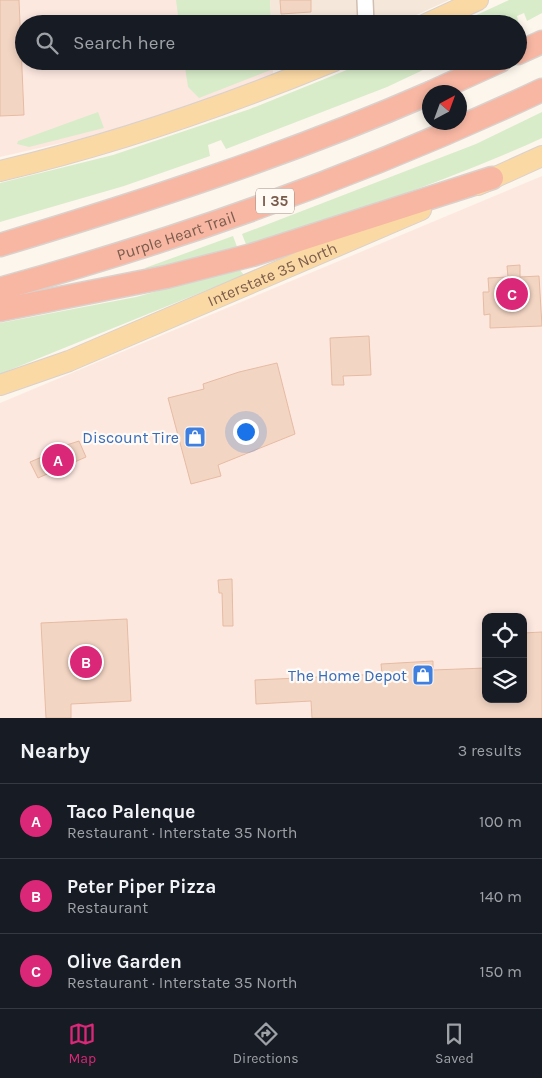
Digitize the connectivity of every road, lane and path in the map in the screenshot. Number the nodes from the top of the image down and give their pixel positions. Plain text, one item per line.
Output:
1 (365, 0) edge
2 (478, 0) edge
3 (366, 15) edge
4 (446, 15) edge
5 (542, 42) edge
6 (527, 49) edge
7 (311, 70) edge
8 (481, 70) edge
9 (448, 85) edge
10 (542, 90) edge
11 (422, 97) edge
12 (542, 156) edge
13 (0, 171) edge
14 (492, 178) junction
15 (0, 245) edge
16 (0, 289) edge
17 (0, 310) edge
18 (0, 385) edge

1 - 3 street
2 - 4 main road
5 - 6 highway
7 - 13 main road
8 - 9 highway
10 - 16 highway, Purple Heart Trail / I 35
11 - 15 highway
12 - 14 main road, Interstate 35 North
14 - 17 highway
14 - 18 main road, Interstate 35 North

